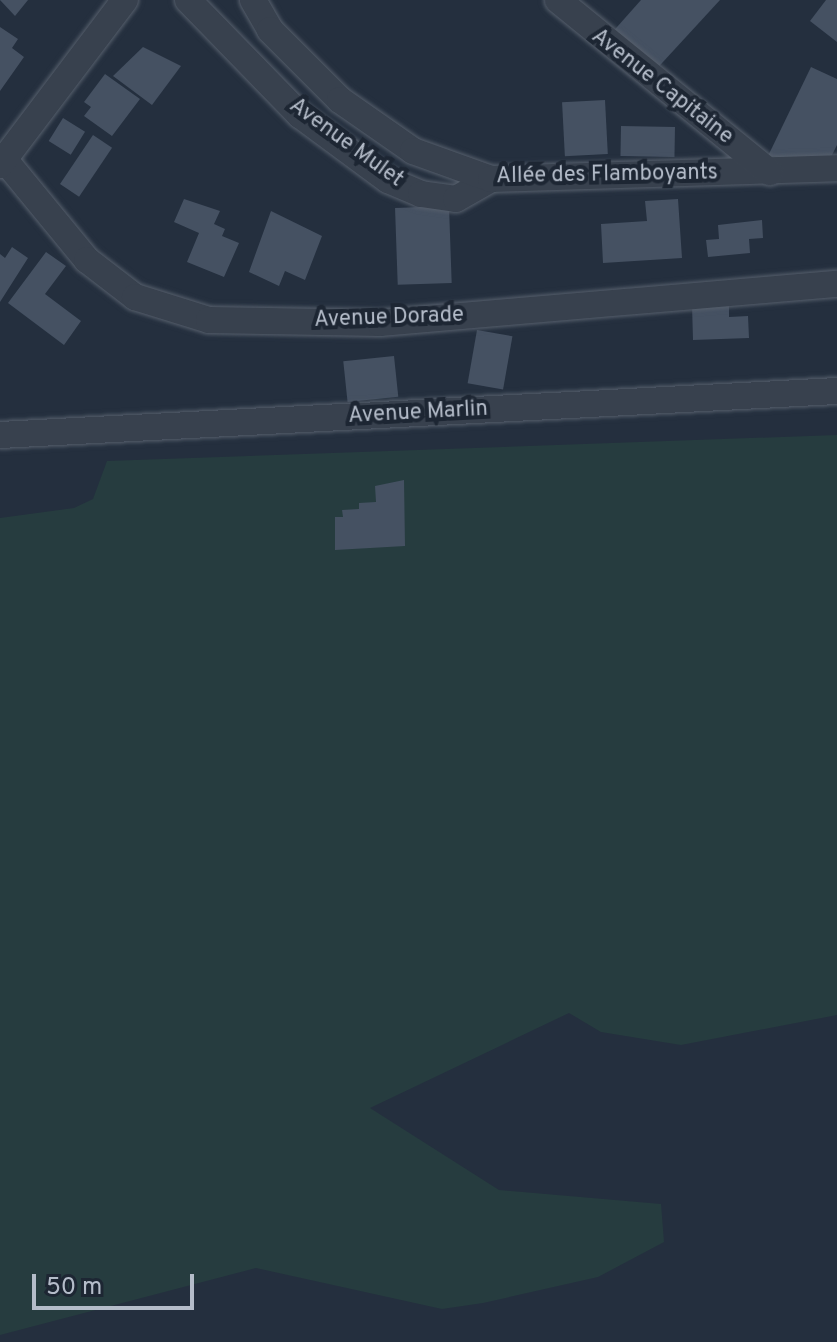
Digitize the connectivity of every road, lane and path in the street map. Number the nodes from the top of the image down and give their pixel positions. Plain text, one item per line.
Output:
1 (125, 0) edge
2 (188, 0) edge
3 (253, 0) edge
4 (558, 0) edge
5 (2, 162) edge
6 (837, 168) edge
7 (770, 172) junction
8 (491, 179) junction
9 (837, 284) edge
10 (837, 391) edge
11 (0, 435) edge

1 - 5 street
2 - 8 street, Avenue Mulet
3 - 8 street, Allée des Flamboyants
4 - 7 street, Avenue Capitaine
5 - 9 street, Avenue Dorade
6 - 7 street, Allée des Flamboyants
7 - 8 street, Allée des Flamboyants
10 - 11 street, Avenue Marlin

